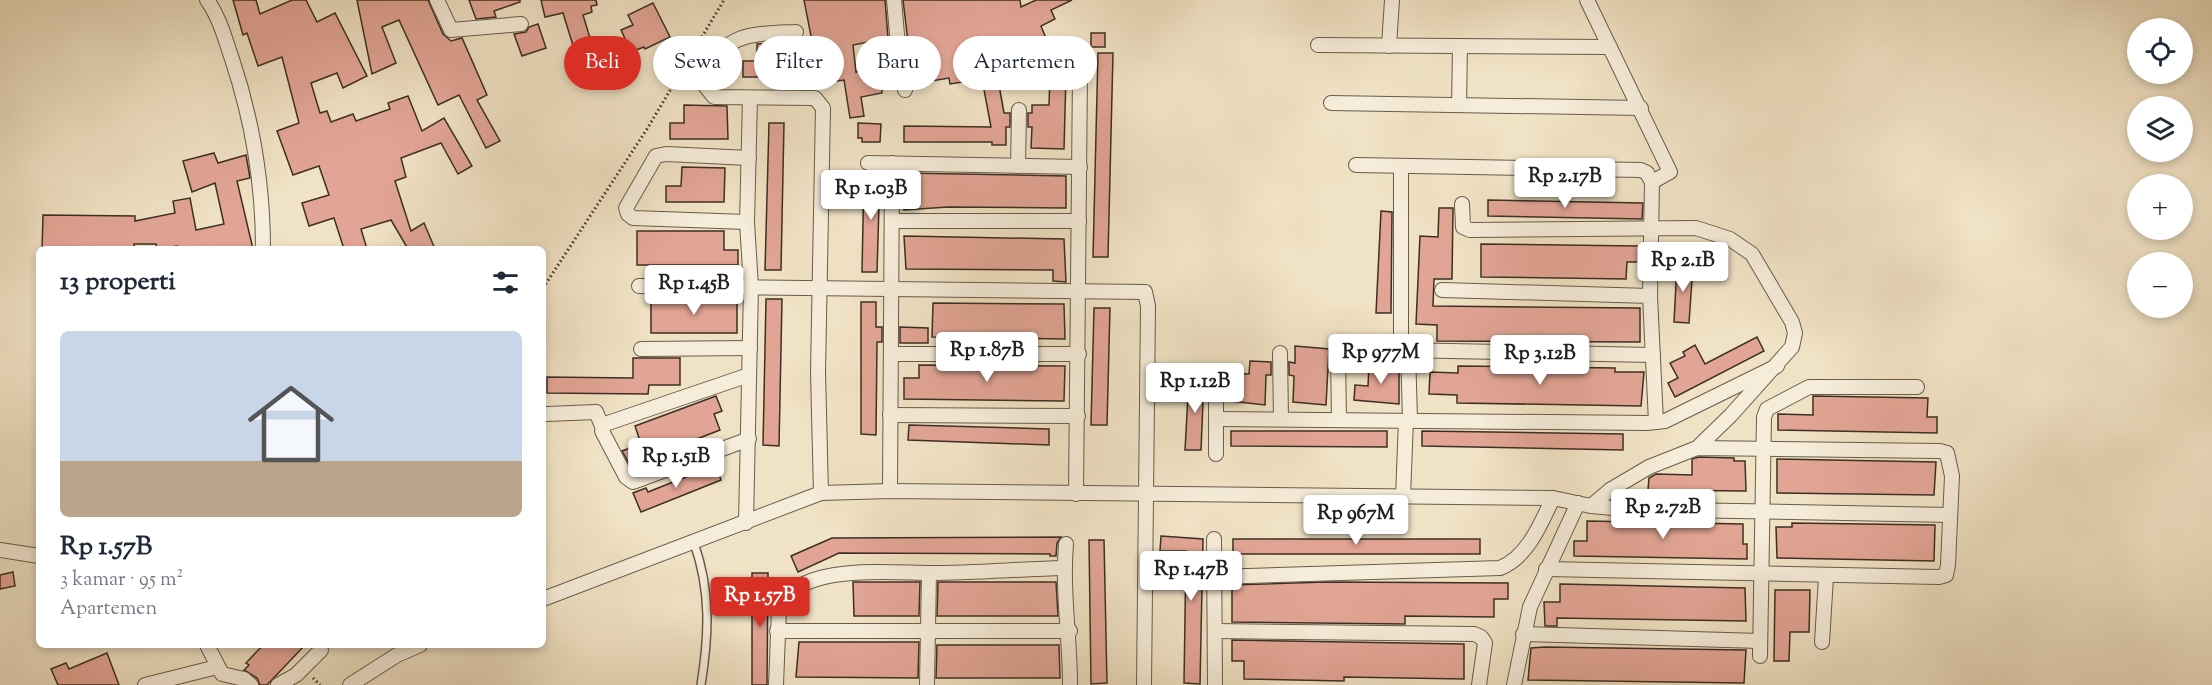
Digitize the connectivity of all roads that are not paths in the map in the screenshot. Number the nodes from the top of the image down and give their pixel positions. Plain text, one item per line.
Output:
1 (207, 0) edge
2 (437, 0) edge
3 (894, 0) edge
4 (1392, 0) edge
5 (1587, 0) edge
6 (521, 24) dead end
7 (796, 32) dead end
8 (897, 36) edge
9 (1318, 45) dead end
10 (1389, 45) junction
11 (1460, 46) junction
12 (1610, 47) junction
13 (1080, 90) edge
14 (750, 98) junction
15 (1331, 103) dead end
16 (1459, 105) junction
17 (1641, 108) junction
18 (1019, 110) dead end
19 (749, 158) junction
20 (868, 163) dead end
21 (892, 163) junction
22 (1356, 165) dead end
23 (1018, 166) junction
24 (1080, 167) junction
25 (1401, 167) junction
26 (1652, 182) junction
27 (1462, 204) dead end
28 (891, 221) junction
29 (1079, 221) junction
30 (747, 222) junction
31 (1650, 228) junction
32 (263, 246) edge
33 (639, 286) dead end
34 (891, 287) junction
35 (751, 288) junction
36 (819, 288) junction
37 (1442, 290) dead end
38 (1080, 291) junction
39 (1650, 296) junction
40 (750, 348) junction
41 (640, 349) dead end
42 (1404, 350) junction
43 (1280, 353) dead end
44 (891, 354) junction
45 (1078, 354) junction
46 (1653, 355) junction
47 (1777, 366) junction
48 (749, 375) junction
49 (1216, 380) dead end
50 (1917, 387) dead end
51 (547, 414) dead end
52 (890, 415) junction
53 (1078, 416) junction
54 (1216, 419) junction
55 (1281, 419) junction
56 (1339, 420) junction
57 (1408, 420) junction
58 (1656, 422) junction
59 (602, 426) junction
60 (749, 439) junction
61 (1764, 447) junction
62 (1697, 448) junction
63 (1216, 454) dead end
64 (890, 491) junction
65 (821, 493) junction
66 (1076, 494) junction
67 (1146, 495) junction
68 (1403, 497) junction
69 (1553, 498) junction
70 (1584, 504) junction
71 (1763, 512) junction
72 (1950, 515) junction
73 (746, 523) junction
74 (1214, 539) dead end
75 (694, 543) junction
76 (1066, 544) dead end
77 (0, 550) edge
78 (36, 556) edge
79 (1064, 568) junction
80 (1546, 568) junction
81 (929, 573) junction
82 (1762, 575) junction
83 (1214, 577) junction
84 (1826, 577) junction
85 (546, 598) edge
86 (1070, 630) junction
87 (777, 631) junction
88 (1215, 631) junction
89 (928, 632) junction
90 (1523, 634) junction
91 (1760, 640) junction
92 (1822, 642) dead end
93 (208, 648) edge
94 (413, 648) edge
95 (321, 651) dead end
96 (1760, 656) dead end
97 (217, 667) junction
98 (145, 685) edge
99 (251, 685) edge
100 (278, 685) edge
101 (350, 685) edge
102 (701, 685) edge
103 (776, 685) edge
104 (927, 685) edge
105 (1070, 685) edge
106 (1144, 685) edge
107 (1215, 685) edge
108 (1479, 685) edge
109 (1514, 685) edge

1 - 32 street
2 - 6 street
3 - 8 street
4 - 10 street
5 - 12 street
7 - 14 street
9 - 10 street
10 - 11 street
11 - 12 street
11 - 16 street
12 - 17 street
13 - 24 street
14 - 19 street
14 - 36 street
15 - 16 street
16 - 17 street
17 - 26 street
18 - 23 street
19 - 30 street
19 - 30 street
20 - 21 street
21 - 23 street
21 - 28 street
22 - 25 street
23 - 24 street
24 - 29 street
25 - 26 street
25 - 42 street
26 - 31 street
27 - 31 street
28 - 29 street
28 - 34 street
29 - 38 street
30 - 35 street
31 - 39 street
31 - 47 street
33 - 35 street
34 - 36 street
34 - 38 street
34 - 44 street
35 - 36 street
35 - 40 street
36 - 65 street
37 - 39 street
38 - 45 street
38 - 67 street
39 - 46 street
40 - 41 street
40 - 48 street
42 - 46 street
42 - 56 street
42 - 57 street
43 - 55 street
44 - 45 street
44 - 52 street
45 - 53 street
46 - 58 street
47 - 58 street
47 - 62 street
48 - 59 street
48 - 60 street
49 - 54 street
50 - 61 street
51 - 59 street
52 - 53 street
52 - 64 street
53 - 66 street
54 - 55 street
54 - 63 street
55 - 56 street
56 - 57 street
57 - 58 street
57 - 68 street
59 - 60 street
60 - 73 street
61 - 62 street
61 - 71 street
61 - 72 street
62 - 70 street
64 - 65 street
64 - 66 street
65 - 73 street
66 - 67 street
67 - 68 street
67 - 106 street
68 - 69 street
69 - 70 street
69 - 83 street
70 - 71 street
70 - 80 street
71 - 72 street
71 - 82 street
72 - 84 street
73 - 75 street
74 - 83 street
75 - 85 street
75 - 102 lane
76 - 79 street
77 - 78 street
79 - 81 street
79 - 86 street
80 - 82 street
80 - 90 street
81 - 87 street
81 - 89 street
82 - 84 street
82 - 91 street
83 - 88 street
84 - 92 street
86 - 89 street
86 - 105 street
87 - 89 street
87 - 103 street
88 - 107 street
88 - 108 street
89 - 104 street
90 - 91 street
90 - 109 street
91 - 96 street
93 - 97 street
94 - 101 street
95 - 100 street
97 - 98 street
97 - 99 street

